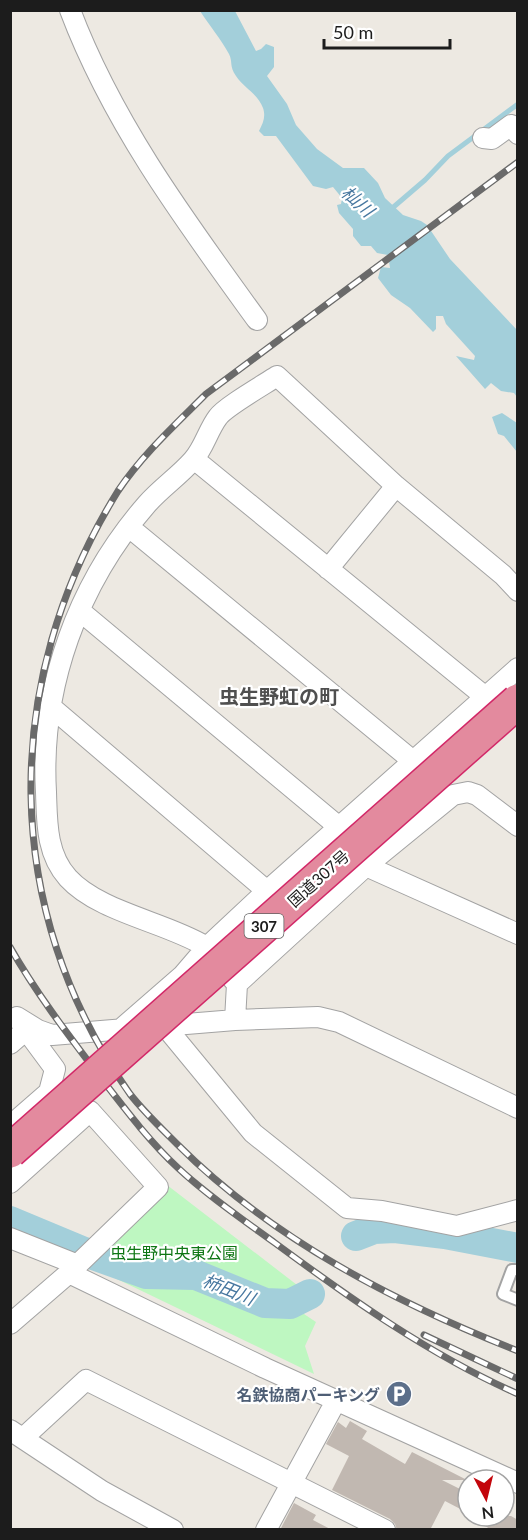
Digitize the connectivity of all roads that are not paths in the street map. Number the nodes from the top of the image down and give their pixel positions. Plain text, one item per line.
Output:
1 (70, 10) edge
2 (518, 134) edge
3 (483, 138) dead end
4 (257, 320) dead end
5 (194, 459) junction
6 (396, 486) junction
7 (129, 527) junction
8 (328, 569) junction
9 (518, 591) edge
10 (80, 610) junction
11 (518, 668) edge
12 (486, 697) junction
13 (518, 700) edge
14 (50, 706) junction
15 (518, 722) edge
16 (413, 761) junction
17 (518, 826) edge
18 (339, 827) junction
19 (366, 866) junction
20 (267, 891) junction
21 (518, 934) edge
22 (207, 947) junction
23 (237, 984) junction
24 (235, 1020) junction
25 (164, 1025) junction
26 (16, 1026) edge
27 (121, 1029) junction
28 (518, 1108) edge
29 (10, 1126) edge
30 (10, 1151) edge
31 (10, 1183) edge
32 (518, 1210) edge
33 (10, 1238) edge
34 (76, 1267) junction
35 (518, 1270) edge
36 (518, 1299) edge
37 (10, 1324) edge
38 (336, 1401) junction
39 (17, 1434) edge
40 (291, 1483) junction
41 (518, 1483) edge
42 (173, 1530) edge
43 (266, 1530) edge
44 (385, 1530) edge

1 - 4 street
2 - 3 street
5 - 6 street
5 - 7 street
5 - 8 street
6 - 8 street
6 - 9 street
7 - 10 street
7 - 16 street
8 - 12 street
10 - 14 street
10 - 18 street
11 - 12 street
12 - 15 street
12 - 16 street
13 - 30 highway, 国道307号 / 307, bridge
14 - 20 street
14 - 22 street
16 - 18 street
17 - 19 street
18 - 20 street
19 - 21 street
19 - 23 street
20 - 22 street
22 - 23 street
22 - 27 street
23 - 24 street
24 - 25 street
24 - 28 street
25 - 27 street
25 - 32 street
26 - 27 street
26 - 29 street
31 - 34 street
33 - 34 street
34 - 37 street
34 - 38 street
35 - 36 lane
38 - 40 street
38 - 41 street
39 - 40 street
39 - 42 street
40 - 43 street
40 - 44 street

